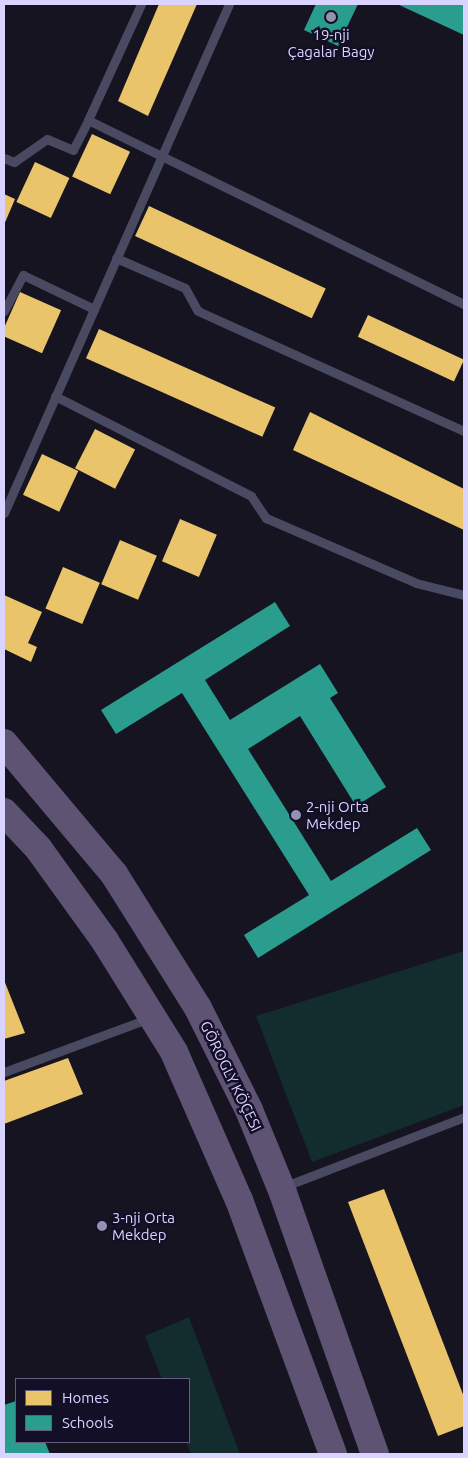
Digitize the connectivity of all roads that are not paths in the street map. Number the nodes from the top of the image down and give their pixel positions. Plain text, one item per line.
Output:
1 (140, 4) edge
2 (229, 4) edge
3 (88, 120) junction
4 (161, 155) junction
5 (4, 158) edge
6 (116, 258) junction
7 (464, 304) edge
8 (94, 309) junction
9 (4, 311) edge
10 (55, 396) junction
11 (464, 431) edge
12 (4, 513) edge
13 (464, 595) edge
14 (4, 743) edge
15 (4, 812) edge
16 (152, 1018) junction
17 (4, 1072) edge
18 (464, 1117) edge
19 (280, 1188) junction
20 (333, 1454) edge
21 (376, 1454) edge

1 - 3 lane
2 - 4 lane
3 - 4 lane
3 - 5 lane
4 - 6 lane
4 - 7 lane
6 - 8 lane
6 - 11 lane
8 - 9 lane
8 - 10 lane
10 - 12 lane
10 - 13 lane
14 - 19 main road, GÖROGLY KÖÇESI
15 - 16 main road
16 - 17 lane
16 - 20 main road
18 - 19 lane
19 - 21 main road, GÖROGLY KÖÇESI

